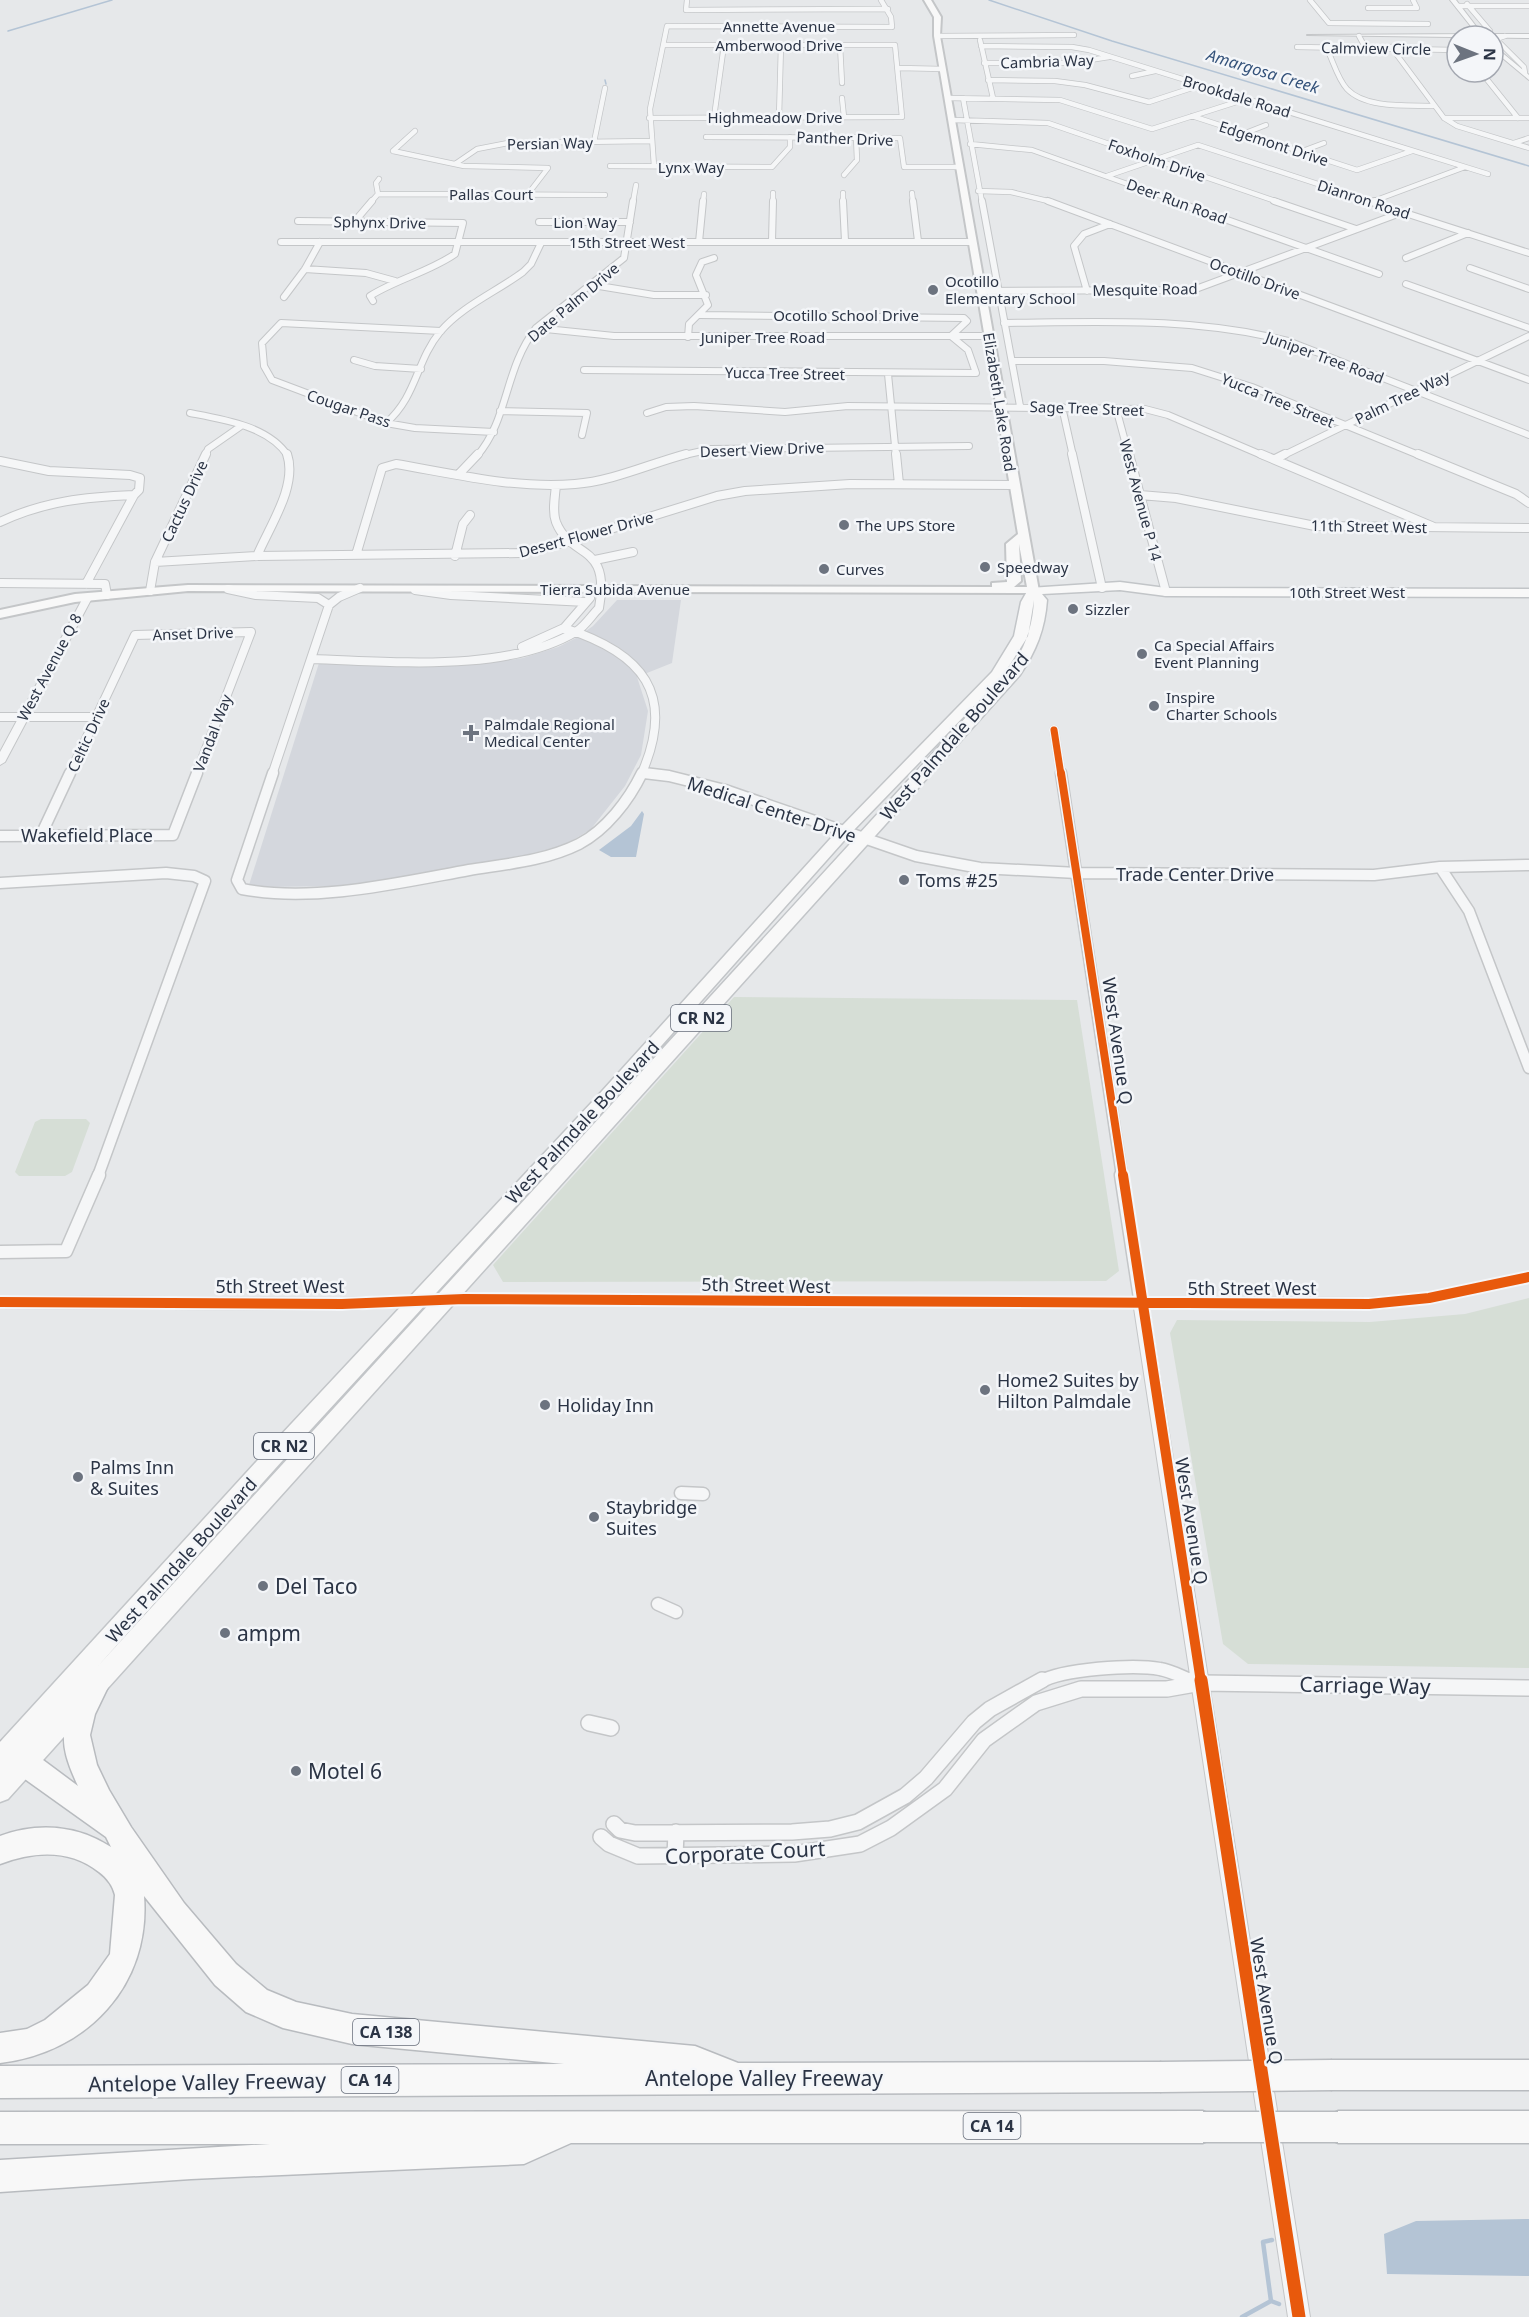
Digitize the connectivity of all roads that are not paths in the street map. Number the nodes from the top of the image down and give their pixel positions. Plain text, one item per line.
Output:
1 (687, 0) edge
2 (881, 0) edge
3 (919, 0) edge
4 (927, 0) edge
5 (1310, 0) edge
6 (1361, 0) edge
7 (1413, 0) edge
8 (1453, 0) edge
9 (1464, 0) edge
10 (1458, 6) junction
11 (1469, 6) junction
12 (1521, 6) junction
13 (1529, 6) edge
14 (1368, 8) junction
15 (888, 9) junction
16 (1529, 15) edge
17 (1380, 24) junction
18 (1428, 24) dead end
19 (1472, 24) edge
20 (1484, 24) edge
21 (1074, 35) dead end
22 (1310, 35) dead end
23 (937, 36) junction
24 (979, 36) junction
25 (1359, 36) junction
26 (1445, 36) edge
27 (1505, 36) edge
28 (1529, 36) edge
29 (664, 45) junction
30 (724, 45) junction
31 (781, 45) junction
32 (840, 45) junction
33 (981, 46) junction
34 (1297, 47) dead end
35 (1326, 47) junction
36 (1365, 47) junction
37 (1391, 47) junction
38 (1505, 48) edge
39 (1445, 49) edge
40 (1110, 57) junction
41 (1505, 57) edge
42 (984, 63) junction
43 (899, 68) junction
44 (943, 69) junction
45 (1155, 71) junction
46 (1132, 76) dead end
47 (1527, 76) edge
48 (988, 80) junction
49 (842, 83) dead end
50 (1491, 84) edge
51 (1201, 85) junction
52 (605, 88) dead end
53 (842, 98) dead end
54 (948, 98) junction
55 (963, 98) junction
56 (993, 98) junction
57 (1246, 99) junction
58 (1433, 106) junction
59 (1192, 116) junction
60 (714, 117) junction
61 (779, 117) junction
62 (844, 117) junction
63 (1518, 117) junction
64 (649, 118) junction
65 (1444, 118) junction
66 (1529, 118) edge
67 (952, 120) junction
68 (966, 120) junction
69 (1266, 125) dead end
70 (415, 130) dead end
71 (1243, 134) junction
72 (706, 137) dead end
73 (790, 137) junction
74 (856, 137) junction
75 (1529, 138) edge
76 (651, 141) junction
77 (594, 142) junction
78 (1324, 143) dead end
79 (1514, 143) junction
80 (970, 144) junction
81 (1529, 148) edge
82 (1412, 150) junction
83 (1300, 152) junction
84 (1155, 159) junction
85 (455, 164) junction
86 (610, 166) dead end
87 (654, 166) junction
88 (960, 167) junction
89 (1465, 167) junction
90 (1488, 174) dead end
91 (844, 175) dead end
92 (1107, 176) junction
93 (379, 179) dead end
94 (636, 185) dead end
95 (978, 191) junction
96 (773, 193) dead end
97 (843, 193) dead end
98 (912, 193) dead end
99 (378, 194) junction
100 (528, 194) junction
101 (704, 194) dead end
102 (604, 195) dead end
103 (1371, 202) junction
104 (1403, 212) junction
105 (298, 220) dead end
106 (355, 221) junction
107 (539, 222) dead end
108 (630, 222) junction
109 (1110, 224) junction
110 (1356, 229) junction
111 (1468, 233) junction
112 (772, 241) junction
113 (844, 241) junction
114 (918, 241) junction
115 (281, 242) dead end
116 (320, 242) junction
117 (460, 242) junction
118 (626, 242) junction
119 (699, 242) junction
120 (973, 242) junction
121 (541, 243) junction
122 (1307, 248) junction
123 (1529, 253) edge
124 (714, 258) dead end
125 (1406, 258) dead end
126 (1470, 268) dead end
127 (306, 269) junction
128 (1244, 273) junction
129 (1379, 274) dead end
130 (395, 282) junction
131 (1406, 284) dead end
132 (593, 285) junction
133 (1529, 289) edge
134 (981, 291) junction
135 (999, 291) junction
136 (1087, 291) junction
137 (706, 295) junction
138 (284, 297) dead end
139 (373, 301) dead end
140 (700, 315) junction
141 (1004, 323) junction
142 (536, 328) junction
143 (1529, 328) edge
144 (441, 331) junction
145 (951, 336) junction
146 (990, 336) junction
147 (1529, 336) edge
148 (688, 337) junction
149 (354, 360) dead end
150 (1476, 360) junction
151 (1013, 361) junction
152 (420, 369) junction
153 (584, 370) dead end
154 (888, 374) junction
155 (1529, 380) edge
156 (1415, 390) junction
157 (892, 406) junction
158 (1000, 406) junction
159 (1020, 406) junction
160 (1062, 407) junction
161 (1116, 408) junction
162 (500, 411) junction
163 (190, 413) dead end
164 (647, 413) dead end
165 (386, 423) junction
166 (241, 426) junction
167 (1343, 426) junction
168 (494, 432) junction
169 (582, 435) dead end
170 (1529, 435) edge
171 (896, 446) junction
172 (969, 446) dead end
173 (1275, 459) junction
174 (0, 461) edge
175 (459, 474) junction
176 (899, 484) junction
177 (556, 485) junction
178 (1013, 485) junction
179 (134, 495) junction
180 (1140, 495) junction
181 (1529, 503) edge
182 (470, 515) dead end
183 (0, 522) edge
184 (1434, 527) junction
185 (1529, 528) edge
186 (1022, 536) junction
187 (572, 541) junction
188 (633, 552) dead end
189 (356, 555) junction
190 (455, 555) junction
191 (257, 556) junction
192 (595, 560) junction
193 (155, 562) junction
194 (0, 583) edge
195 (343, 588) junction
196 (360, 588) junction
197 (405, 588) junction
198 (1102, 588) junction
199 (228, 589) junction
200 (598, 589) junction
201 (196, 590) junction
202 (150, 591) junction
203 (945, 591) junction
204 (1033, 591) junction
205 (1166, 592) junction
206 (1529, 593) edge
207 (85, 595) junction
208 (327, 602) junction
209 (586, 602) junction
210 (0, 614) edge
211 (564, 628) junction
212 (576, 631) junction
213 (251, 632) joint
214 (135, 635) joint
215 (506, 655) junction
216 (311, 659) junction
217 (1000, 670) junction
218 (1015, 672) junction
219 (0, 717) edge
220 (97, 717) junction
221 (23, 718) junction
222 (1054, 730) dead end
223 (0, 762) edge
224 (643, 773) junction
225 (845, 831) junction
226 (41, 835) junction
227 (173, 835) joint
228 (0, 836) edge
229 (865, 839) junction
230 (1529, 865) edge
231 (1440, 867) junction
232 (1077, 873) junction
233 (0, 883) edge
234 (1529, 1068) edge
235 (607, 1108) junction
236 (0, 1252) edge
237 (1529, 1277) edge
238 (444, 1299) junction
239 (0, 1302) edge
240 (417, 1302) junction
241 (1141, 1305) junction
242 (285, 1444) junction
243 (681, 1493) dead end
244 (703, 1494) dead end
245 (216, 1522) junction
246 (240, 1527) junction
247 (179, 1594) junction
248 (658, 1604) dead end
249 (676, 1612) dead end
250 (119, 1644) junction
251 (1076, 1672) junction
252 (1201, 1683) junction
253 (95, 1687) junction
254 (1529, 1688) edge
255 (1081, 1689) junction
256 (589, 1723) dead end
257 (611, 1728) dead end
258 (948, 1755) junction
259 (6, 1761) edge
260 (962, 1767) junction
261 (0, 1791) edge
262 (614, 1824) dead end
263 (850, 1824) junction
264 (114, 1828) junction
265 (676, 1832) junction
266 (601, 1837) dead end
267 (860, 1844) junction
268 (0, 1850) edge
269 (675, 1856) junction
270 (0, 2048) edge
271 (1529, 2075) edge
272 (741, 2077) junction
273 (0, 2082) edge
274 (1529, 2127) edge
275 (0, 2128) edge
276 (568, 2128) junction
277 (0, 2176) edge
278 (1299, 2317) edge

1 - 15 street
2 - 15 street
3 - 23 main road, Elizabeth Lake Road / CR N2
4 - 23 main road, Elizabeth Lake Road / CR N2
5 - 17 street
6 - 14 street
7 - 14 street
8 - 10 street
9 - 11 street
10 - 11 street
10 - 19 street
11 - 12 street
11 - 20 street
12 - 13 street
12 - 16 street
14 - 17 street
15 - 29 street, Annette Avenue
17 - 18 street
21 - 24 street
22 - 25 street
23 - 24 street
23 - 44 main road, Elizabeth Lake Road / CR N2
24 - 33 street
25 - 26 street
25 - 36 street
27 - 28 street
29 - 30 street, Amberwood Drive
29 - 64 street
30 - 31 street, Amberwood Drive
30 - 60 street
31 - 32 street, Amberwood Drive
31 - 61 street
32 - 43 street, Amberwood Drive
32 - 49 street
33 - 40 street, Brookdale Road
33 - 42 street
34 - 35 street, Calmview Circle
35 - 36 street, Calmview Circle
35 - 58 street
36 - 37 street, Calmview Circle
37 - 39 street, Calmview Circle
37 - 58 street
38 - 47 street
40 - 42 street, Cambria Way
40 - 45 street, Brookdale Road
41 - 47 street
42 - 48 street
43 - 44 street
43 - 62 street, Highmeadow Drive
44 - 54 main road, Elizabeth Lake Road / CR N2
45 - 46 street
45 - 51 street, Brookdale Road
48 - 51 street
48 - 56 street
50 - 63 street
51 - 57 street, Brookdale Road
52 - 77 street
53 - 62 street
54 - 55 street
54 - 67 main road, Elizabeth Lake Road / CR N2
55 - 56 street
55 - 68 street
56 - 59 street
57 - 59 street
57 - 82 street, Brookdale Road
58 - 65 street
59 - 71 street, Edgemont Drive
60 - 61 street, Highmeadow Drive
60 - 64 street, Highmeadow Drive
61 - 62 street, Highmeadow Drive
63 - 65 street
63 - 66 street
64 - 76 street
65 - 79 street
67 - 68 street, Foxholm Drive
67 - 88 main road, Elizabeth Lake Road / CR N2
68 - 80 street
68 - 84 street, Foxholm Drive
69 - 71 street
70 - 85 street
71 - 83 street, Edgemont Drive
72 - 73 street, Panther Drive
73 - 74 street, Panther Drive
73 - 87 street, Lynx Way
74 - 88 street, Panther Drive
74 - 91 street
75 - 79 street
76 - 77 street, Persian Way
76 - 87 street
77 - 85 street, Persian Way
78 - 83 street
79 - 81 street
80 - 92 street, Deer Run Road
80 - 95 street
82 - 83 street, Edgemont Drive
82 - 89 street, Brookdale Road
84 - 92 street
84 - 103 street, Dianron Road
84 - 110 street, Foxholm Drive
85 - 100 street
86 - 87 street, Lynx Way
88 - 120 main road, Elizabeth Lake Road / CR N2
89 - 90 street, Brookdale Road
89 - 103 street
92 - 122 street, Deer Run Road
93 - 99 street
94 - 108 street, Date Palm Drive
95 - 109 street, Ocotillo Drive
95 - 135 street
96 - 112 street
97 - 113 street
98 - 114 street
99 - 100 street, Pallas Court
99 - 106 street
100 - 102 street, Pallas Court
101 - 119 street
103 - 104 street, Dianron Road
104 - 110 street, Mesquite Road
104 - 111 street, Dianron Road
105 - 106 street, Sphynx Drive
106 - 117 street, Sphynx Drive
107 - 108 street, Lion Way
108 - 118 street, Date Palm Drive
109 - 128 street, Ocotillo Drive
109 - 136 street
110 - 122 street, Mesquite Road
111 - 123 street, Dianron Road
111 - 125 street
112 - 113 street, 15th Street West
112 - 119 street, 15th Street West
113 - 114 street, 15th Street West
114 - 120 street, 15th Street West
115 - 116 street, 15th Street West
116 - 117 street, 15th Street West
116 - 127 street
117 - 121 street, 15th Street West
117 - 130 street
118 - 119 street, 15th Street West
118 - 121 street, 15th Street West
118 - 132 street, Date Palm Drive
120 - 134 main road, Elizabeth Lake Road / CR N2
121 - 144 street
122 - 128 street, Mesquite Road
122 - 129 street, Deer Run Road
124 - 137 street
126 - 133 street
127 - 130 street
127 - 138 street
128 - 136 street, Mesquite Road
128 - 150 street, Ocotillo Drive
130 - 139 street
131 - 143 street
132 - 137 street
132 - 142 street, Date Palm Drive
134 - 135 street, Mesquite Road
134 - 146 main road, Elizabeth Lake Road / CR N2
135 - 136 street, Mesquite Road
135 - 141 street
137 - 140 street
140 - 145 street, Ocotillo School Drive
140 - 148 street
141 - 151 street
141 - 156 street, Juniper Tree Road
142 - 148 street, Juniper Tree Road
142 - 162 street, Date Palm Drive
144 - 152 street
144 - 165 street, Cougar Pass
145 - 146 street, Juniper Tree Road
145 - 148 street, Juniper Tree Road
145 - 154 street, Yucca Tree Street
146 - 158 main road, Elizabeth Lake Road / CR N2
147 - 150 street, Palm Tree Way
149 - 152 street
150 - 155 street, Ocotillo Drive
150 - 156 street, Palm Tree Way
151 - 159 street
151 - 167 street, Yucca Tree Street
152 - 165 street
153 - 154 street, Yucca Tree Street
154 - 157 street
156 - 167 street, Palm Tree Way
156 - 170 street, Juniper Tree Road
157 - 158 street, Sage Tree Street
157 - 164 street, Sage Tree Street
157 - 171 street
158 - 159 street, Sage Tree Street
158 - 178 main road, Elizabeth Lake Road / CR N2
159 - 160 street, Sage Tree Street
160 - 161 street, Sage Tree Street
160 - 198 street
161 - 173 street, Sage Tree Street
161 - 180 street, West Avenue P 14
162 - 168 street, Date Palm Drive
162 - 169 street
163 - 166 street
165 - 168 street, Cougar Pass
166 - 191 street
166 - 193 street, Cactus Drive
167 - 173 street, Palm Tree Way
167 - 181 street, Yucca Tree Street
168 - 175 street, Date Palm Drive
171 - 172 street, Desert View Drive
171 - 176 street
171 - 177 street, Desert View Drive
173 - 184 street, Sage Tree Street
174 - 179 street
175 - 177 street, Desert View Drive
175 - 189 street, Desert View Drive
176 - 178 street, Desert Flower Drive
176 - 187 street, Desert Flower Drive
177 - 187 street
178 - 186 main road, Elizabeth Lake Road / CR N2
179 - 183 street
179 - 207 street
180 - 184 street, 11th Street West
180 - 205 street, West Avenue P 14
182 - 190 street
184 - 185 street, 11th Street West
186 - 203 main road
186 - 204 main road, Elizabeth Lake Road / CR N2
187 - 190 street, Desert Flower Drive
187 - 192 street
188 - 192 street
189 - 190 street, Desert Flower Drive
189 - 191 street, Desert Flower Drive
191 - 193 street, Desert Flower Drive
192 - 200 street
193 - 202 street, Cactus Drive
194 - 207 street
195 - 196 main road, Tierra Subida Avenue
195 - 199 main road, Tierra Subida Avenue
195 - 208 street
196 - 197 main road, Tierra Subida Avenue
196 - 208 street
197 - 200 main road, Tierra Subida Avenue
197 - 209 street
198 - 204 main road, 10th Street West
198 - 205 main road, 10th Street West
199 - 201 main road, Tierra Subida Avenue
199 - 208 street
200 - 203 main road, Tierra Subida Avenue
200 - 209 street
200 - 212 street
201 - 202 main road, Tierra Subida Avenue
201 - 207 main road, Tierra Subida Avenue
202 - 207 main road, Tierra Subida Avenue
203 - 204 main road, Tierra Subida Avenue
204 - 205 main road, 10th Street West
204 - 217 main road, West Palmdale Boulevard / CR N2
204 - 218 main road, West Palmdale Boulevard / CR N2
205 - 206 main road, 10th Street West
207 - 210 main road, Tierra Subida Avenue
207 - 221 street, West Avenue Q 8
208 - 216 street
209 - 211 street
211 - 212 street
211 - 215 street
212 - 215 street
212 - 224 street
213 - 214 street, Anset Drive
213 - 227 street, Vandal Way
214 - 220 street, Celtic Drive
215 - 216 street
216 - 224 street
217 - 218 main road
217 - 225 main road, West Palmdale Boulevard / CR N2
218 - 229 main road, West Palmdale Boulevard / CR N2
219 - 221 street
220 - 221 street
220 - 226 street, Celtic Drive
221 - 223 street, West Avenue Q 8
222 - 232 street, West Avenue Q
224 - 225 street, Medical Center Drive
225 - 229 street, Medical Center Drive
225 - 235 main road, West Palmdale Boulevard / CR N2
226 - 227 street, Wakefield Place
226 - 228 street, Wakefield Place
229 - 232 street, Trade Center Drive
229 - 235 main road, West Palmdale Boulevard / CR N2
230 - 231 street, Trade Center Drive
231 - 232 street, Trade Center Drive
231 - 234 street
232 - 241 street, West Avenue Q
233 - 236 street
235 - 238 main road, West Palmdale Boulevard / CR N2
235 - 240 main road, West Palmdale Boulevard / CR N2
237 - 241 street, 5th Street West
238 - 240 street, 5th Street West
238 - 241 street, 5th Street West
238 - 246 main road, West Palmdale Boulevard / CR N2
239 - 240 street, 5th Street West
240 - 242 main road, West Palmdale Boulevard / CR N2
241 - 252 street, West Avenue Q
242 - 245 main road, West Palmdale Boulevard / CR N2
242 - 246 main road
243 - 244 street
245 - 247 main road
245 - 250 main road, West Palmdale Boulevard / CR N2
246 - 247 main road, West Palmdale Boulevard / CR N2
247 - 250 main road, West Palmdale Boulevard / CR N2
248 - 249 street
250 - 253 main road, West Palmdale Boulevard / CR N2
250 - 259 main road, West Palmdale Boulevard / CR N2
251 - 252 street, Corporate Court
251 - 255 street
251 - 258 street, Corporate Court
252 - 254 street, Carriage Way
252 - 255 street, Corporate Court
252 - 278 street, West Avenue Q
253 - 259 main road, West Palmdale Boulevard / CR N2
253 - 264 highway
255 - 260 street, Corporate Court
256 - 257 street
258 - 260 street
258 - 263 street, Corporate Court
259 - 261 main road, CR N2
259 - 264 highway, CA 138
260 - 267 street, Corporate Court
262 - 265 street, Corporate Court
263 - 265 street, Corporate Court
263 - 267 street
264 - 272 highway, CA 138
265 - 269 street
266 - 269 street, Corporate Court
267 - 269 street, Corporate Court
268 - 270 highway
271 - 272 highway, Antelope Valley Freeway / CA 14, bridge
272 - 273 highway, Antelope Valley Freeway / CA 14
274 - 276 highway, CA 14, bridge
275 - 276 highway, CA 14
276 - 277 highway

